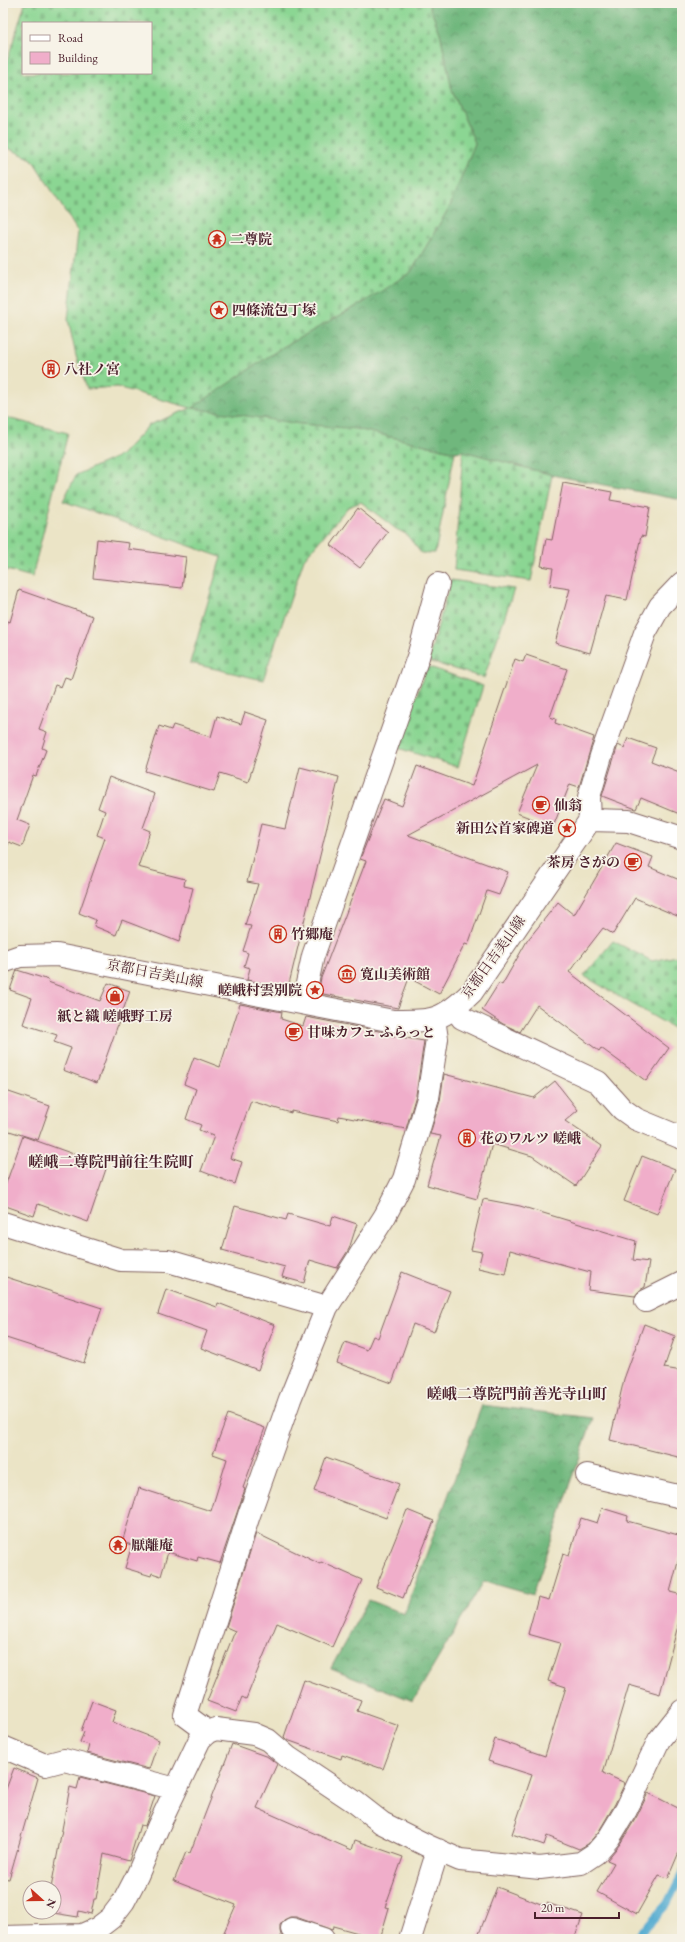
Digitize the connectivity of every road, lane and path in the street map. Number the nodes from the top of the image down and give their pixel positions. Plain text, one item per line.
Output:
1 (682, 583) edge
2 (438, 584) dead end
3 (590, 820) junction
4 (682, 838) edge
5 (3, 962) edge
6 (303, 1002) junction
7 (456, 1008) junction
8 (434, 1019) junction
9 (682, 1138) edge
10 (3, 1223) edge
11 (682, 1284) edge
12 (646, 1301) dead end
13 (327, 1306) junction
14 (587, 1475) dead end
15 (682, 1497) edge
16 (682, 1712) edge
17 (208, 1732) junction
18 (3, 1748) edge
19 (176, 1789) junction
20 (438, 1850) junction
21 (292, 1929) dead end
22 (3, 1937) edge
23 (322, 1939) edge
24 (410, 1939) edge

1 - 3 street
2 - 6 street
3 - 4 street
3 - 7 street, 京都日吉美山線
5 - 6 street, 京都日吉美山線
6 - 8 street, 京都日吉美山線
7 - 8 street, 京都日吉美山線
7 - 9 street
8 - 13 street
10 - 13 street
11 - 12 street
13 - 17 street
14 - 15 street
16 - 20 street
17 - 19 street
17 - 20 street
18 - 19 street
19 - 22 street
20 - 24 street
21 - 23 street

